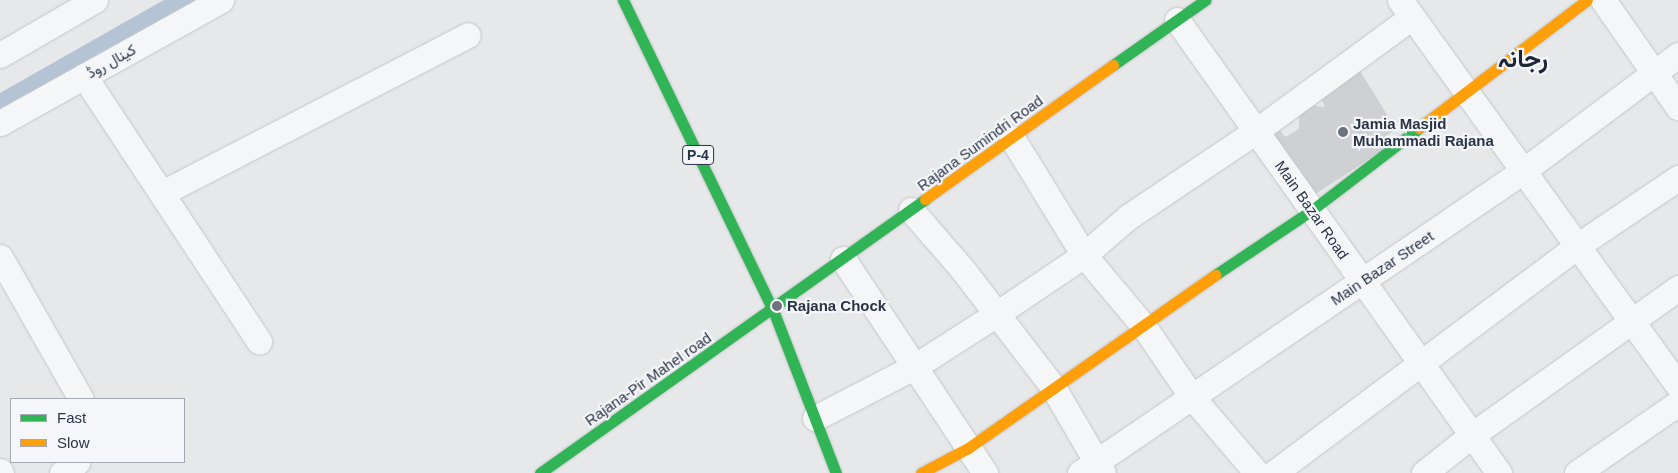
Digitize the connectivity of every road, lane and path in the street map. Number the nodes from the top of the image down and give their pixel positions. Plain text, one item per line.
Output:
1 (95, 0) edge
2 (221, 0) edge
3 (623, 0) edge
4 (1205, 0) edge
5 (1587, 0) edge
6 (1602, 0) edge
7 (1406, 9) edge
8 (1178, 20) junction
9 (468, 35) dead end
10 (0, 55) edge
11 (1678, 55) edge
12 (1654, 74) junction
13 (84, 76) junction
14 (1466, 92) junction
15 (1678, 107) edge
16 (0, 123) edge
17 (1256, 131) junction
18 (1012, 138) junction
19 (1523, 171) junction
20 (1678, 178) edge
21 (162, 193) junction
22 (911, 210) junction
23 (1312, 210) junction
24 (1577, 246) junction
25 (1084, 255) junction
26 (0, 257) edge
27 (843, 259) junction
28 (1363, 281) junction
29 (1678, 288) edge
30 (773, 310) junction
31 (998, 314) junction
32 (1632, 322) junction
33 (1142, 324) junction
34 (259, 341) dead end
35 (1422, 365) junction
36 (914, 367) junction
37 (1678, 386) edge
38 (1053, 387) junction
39 (1192, 397) junction
40 (80, 398) edge
41 (1678, 402) edge
42 (814, 418) junction
43 (1472, 435) junction
44 (968, 448) junction
45 (76, 463) edge
46 (1093, 469) edge
47 (62, 473) edge
48 (540, 473) edge
49 (836, 473) edge
50 (921, 473) edge
51 (984, 473) edge
52 (1257, 473) edge
53 (1274, 473) edge
54 (1424, 473) edge
55 (1499, 473) edge
56 (1577, 473) edge

1 - 10 street
2 - 13 street, کینال روڈ
3 - 30 main road, P-4
4 - 8 main road, Rajana Sumindri Road
5 - 14 main road
6 - 12 street
7 - 14 street
7 - 17 street
8 - 17 street, Main Bazar Road
8 - 18 main road, Rajana Sumindri Road
9 - 21 street
11 - 12 street, Main Bazar Street
12 - 15 street
12 - 19 street, Main Bazar Street
13 - 16 street, کینال روڈ
13 - 21 street
14 - 19 street
14 - 23 main road
17 - 23 street, Main Bazar Road
17 - 25 street
18 - 22 main road, Rajana Sumindri Road
18 - 25 street
19 - 24 street
19 - 28 street, Main Bazar Street
20 - 24 street
21 - 34 street
22 - 27 main road, Rajana Sumindri Road
22 - 31 street
23 - 28 street, Main Bazar Road
23 - 33 main road
24 - 32 street
24 - 35 street
25 - 31 street
25 - 33 street
26 - 40 street
27 - 30 main road, Rajana Sumindri Road
27 - 36 street
28 - 35 street, Main Bazar Road
28 - 39 street, Main Bazar Street
29 - 32 street
30 - 42 main road, P-4
30 - 48 main road, Rajana-Pir Mahel road
31 - 36 street
31 - 38 street
32 - 37 street
32 - 43 street
33 - 38 main road
33 - 39 street
35 - 43 street, Main Bazar Road
35 - 53 street
36 - 42 street
36 - 44 street
38 - 44 main road
38 - 46 street
39 - 46 street, Main Bazar Street
39 - 52 street
41 - 56 street
42 - 49 main road, P-4
43 - 54 street
43 - 55 street, Main Bazar Road
44 - 50 main road
44 - 51 street
45 - 47 street

